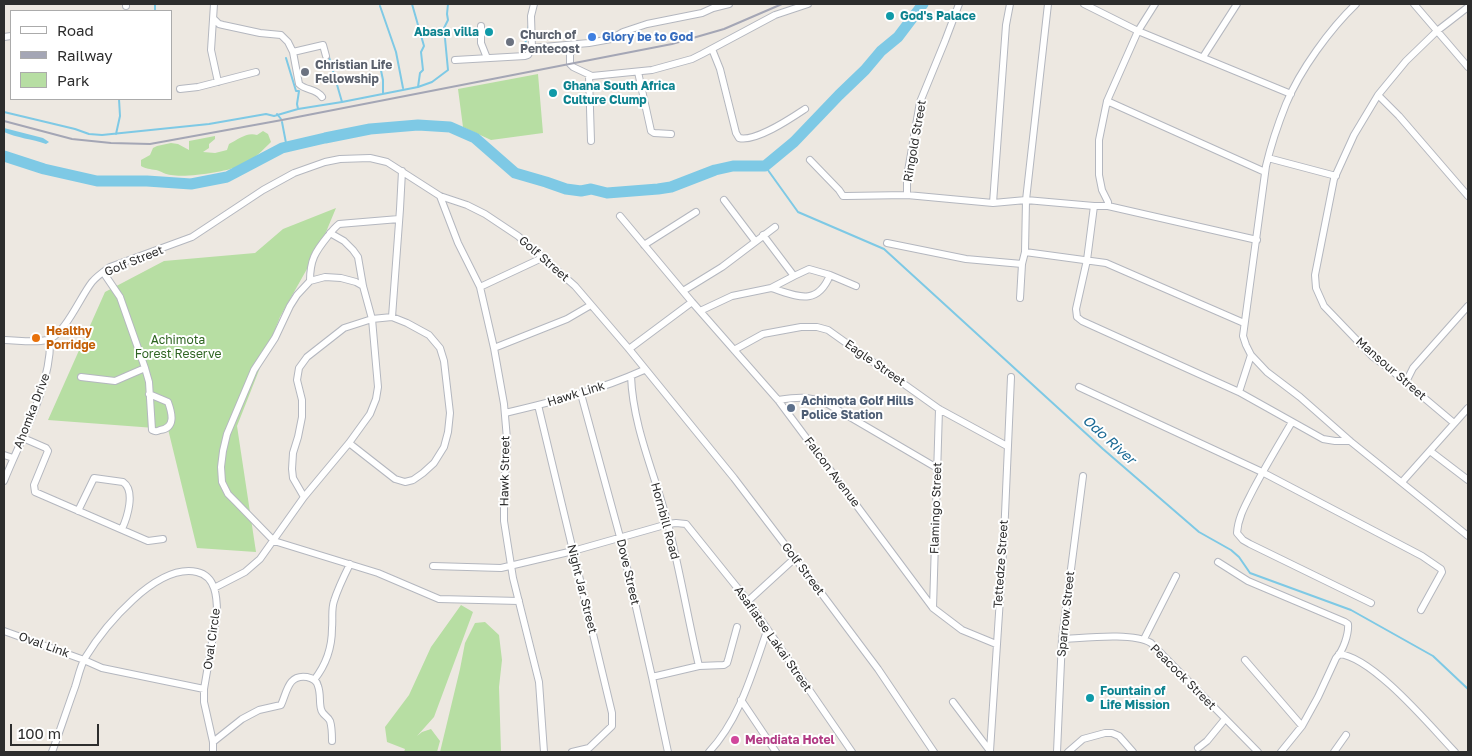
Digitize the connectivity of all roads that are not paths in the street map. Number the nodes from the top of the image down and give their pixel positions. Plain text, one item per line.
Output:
1 (214, 4) edge
2 (534, 4) edge
3 (729, 4) edge
4 (808, 4) edge
5 (959, 4) edge
6 (1010, 4) edge
7 (1048, 4) edge
8 (1084, 4) edge
9 (1155, 4) edge
10 (1237, 4) edge
11 (1356, 4) edge
12 (1414, 4) edge
13 (712, 6) edge
14 (1468, 7) edge
15 (214, 19) junction
16 (481, 26) dead end
17 (1138, 30) junction
18 (1437, 30) junction
19 (576, 44) junction
20 (532, 48) junction
21 (712, 49) junction
22 (293, 52) junction
23 (326, 56) dead end
24 (1203, 57) junction
25 (487, 58) junction
26 (455, 60) dead end
27 (1468, 68) edge
28 (256, 72) dead end
29 (638, 72) junction
30 (589, 76) junction
31 (218, 82) junction
32 (180, 89) dead end
33 (1291, 94) junction
34 (1378, 95) junction
35 (322, 97) dead end
36 (1107, 101) junction
37 (805, 110) dead end
38 (672, 134) dead end
39 (591, 141) dead end
40 (1268, 158) junction
41 (810, 160) dead end
42 (402, 171) junction
43 (1265, 172) junction
44 (1336, 176) junction
45 (907, 195) junction
46 (440, 196) junction
47 (1468, 196) edge
48 (724, 200) dead end
49 (1026, 200) junction
50 (993, 202) junction
51 (1094, 206) junction
52 (1108, 206) junction
53 (696, 212) dead end
54 (620, 216) dead end
55 (400, 219) junction
56 (775, 227) dead end
57 (330, 233) junction
58 (763, 235) junction
59 (1257, 240) junction
60 (755, 241) junction
61 (887, 243) dead end
62 (644, 245) junction
63 (1025, 252) junction
64 (542, 258) junction
65 (1087, 260) junction
66 (1022, 264) junction
67 (103, 272) junction
68 (830, 275) junction
69 (794, 276) junction
70 (310, 281) junction
71 (363, 286) junction
72 (856, 286) dead end
73 (480, 288) junction
74 (771, 288) junction
75 (683, 291) junction
76 (1020, 298) dead end
77 (692, 302) junction
78 (591, 305) junction
79 (1468, 306) edge
80 (700, 311) junction
81 (392, 317) junction
82 (372, 319) junction
83 (1244, 323) junction
84 (50, 338) junction
85 (4, 340) edge
86 (494, 348) junction
87 (629, 349) junction
88 (734, 350) junction
89 (1251, 355) junction
90 (145, 368) junction
91 (644, 370) junction
92 (631, 376) junction
93 (81, 377) dead end
94 (1011, 377) dead end
95 (1406, 382) junction
96 (1078, 387) dead end
97 (1239, 392) junction
98 (149, 394) junction
99 (580, 394) junction
100 (778, 400) junction
101 (538, 405) junction
102 (1468, 408) edge
103 (939, 409) junction
104 (505, 413) junction
105 (1292, 422) junction
106 (1454, 423) junction
107 (22, 438) junction
108 (1350, 441) junction
109 (349, 443) junction
110 (1007, 446) junction
111 (1430, 451) junction
112 (4, 455) edge
113 (13, 458) junction
114 (936, 468) junction
115 (1262, 472) junction
116 (1083, 476) dead end
117 (1468, 480) edge
118 (4, 481) edge
119 (1402, 482) junction
120 (304, 497) junction
121 (78, 511) junction
122 (668, 524) junction
123 (122, 529) junction
124 (1468, 536) edge
125 (620, 538) junction
126 (163, 539) dead end
127 (274, 541) junction
128 (573, 551) junction
129 (794, 558) junction
130 (1218, 562) dead end
131 (350, 564) junction
132 (512, 565) junction
133 (434, 566) dead end
134 (1176, 576) dead end
135 (214, 588) junction
136 (519, 601) junction
137 (748, 601) junction
138 (1371, 603) dead end
139 (933, 608) junction
140 (1420, 610) dead end
141 (737, 627) dead end
142 (4, 631) edge
143 (767, 631) junction
144 (1062, 639) junction
145 (1144, 639) junction
146 (996, 644) junction
147 (1339, 654) junction
148 (84, 660) junction
149 (1245, 660) dead end
150 (699, 666) junction
151 (652, 677) junction
152 (314, 680) junction
153 (204, 689) junction
154 (741, 700) junction
155 (953, 702) dead end
156 (1225, 719) junction
157 (1302, 726) junction
158 (1346, 736) dead end
159 (332, 741) dead end
160 (213, 742) junction
161 (1198, 748) dead end
162 (52, 752) edge
163 (213, 752) edge
164 (544, 752) edge
165 (572, 752) edge
166 (668, 752) edge
167 (709, 752) edge
168 (776, 752) edge
169 (852, 752) edge
170 (934, 752) edge
171 (990, 752) edge
172 (1056, 752) edge
173 (1068, 752) edge
174 (1132, 752) edge
175 (1257, 752) edge
176 (1281, 752) edge
177 (1334, 752) edge
178 (1455, 752) edge

1 - 15 street
2 - 20 street
3 - 13 street
4 - 21 street
5 - 45 street, Ringold Street
6 - 50 street
7 - 49 street
8 - 17 street
9 - 17 street
10 - 24 street
11 - 33 street
12 - 18 street
13 - 19 street
14 - 18 street
15 - 22 street
15 - 31 street
16 - 25 street
17 - 24 street
17 - 36 street
18 - 27 street
18 - 34 street
19 - 20 street
19 - 30 street
20 - 25 street
21 - 29 street
21 - 37 street
22 - 23 street
22 - 35 street
24 - 33 street
25 - 26 street
28 - 31 street
29 - 30 street
29 - 38 street
30 - 39 street
31 - 32 street
33 - 40 street
34 - 44 street
34 - 47 street
36 - 43 street
36 - 52 street
40 - 43 street
40 - 44 street
41 - 45 street
42 - 46 street, Golf Street
42 - 55 street
42 - 67 street, Golf Street
43 - 59 street
44 - 95 street, Mansour Street
45 - 50 street
46 - 64 street, Golf Street
46 - 73 street, Hawk Street
48 - 60 street
49 - 50 street
49 - 51 street
49 - 63 street
51 - 52 street
51 - 65 street
52 - 59 street
53 - 62 street
54 - 62 street, Falcon Avenue
55 - 57 street
55 - 81 street
56 - 58 street
57 - 70 street
57 - 71 street
58 - 60 street
58 - 69 street
59 - 83 street
60 - 75 street
61 - 66 street
62 - 75 street, Falcon Avenue
63 - 65 street
63 - 66 street
64 - 73 street
64 - 78 street, Golf Street
65 - 83 street
65 - 97 street
66 - 76 street
67 - 84 street, Golf Street
67 - 90 street
68 - 69 street
68 - 72 street
68 - 74 street
69 - 74 street
70 - 71 street
70 - 127 street
71 - 82 street
73 - 86 street, Hawk Street
74 - 80 street
75 - 77 street, Falcon Avenue
77 - 80 street, Falcon Avenue
77 - 87 street
78 - 86 street
78 - 87 street, Golf Street
79 - 95 street
80 - 88 street, Falcon Avenue
81 - 82 street
81 - 109 street
82 - 109 street
82 - 120 street
83 - 89 street
84 - 85 street
84 - 107 street, Ahomka Drive
86 - 104 street, Hawk Street
87 - 91 street, Golf Street
88 - 100 street, Falcon Avenue
88 - 103 street, Eagle Street
89 - 97 street
89 - 108 street
90 - 93 street
90 - 98 street
91 - 92 street, Hawk Link
91 - 129 street, Golf Street
92 - 99 street, Hawk Link
92 - 122 street, Hornbill Road
94 - 110 street, Tettedze Street
95 - 106 street, Mansour Street
96 - 115 street
97 - 105 street
98 - 98 street
99 - 101 street, Hawk Link
99 - 125 street, Dove Street
100 - 114 street
100 - 139 street, Falcon Avenue
101 - 104 street, Hawk Link
101 - 128 street, Night Jar Street
102 - 106 street
103 - 110 street, Eagle Street
103 - 114 street, Flamingo Street
104 - 132 street, Hawk Street
105 - 108 street
105 - 115 street
106 - 111 street
107 - 113 street, Ahomka Drive
107 - 121 street
108 - 119 street
109 - 120 street
110 - 146 street, Tettedze Street
111 - 117 street
111 - 119 street
112 - 113 street
113 - 118 street, Ahomka Drive
114 - 139 street, Flamingo Street
115 - 138 street
115 - 140 street
116 - 144 street, Sparrow Street
119 - 124 street
120 - 127 street
121 - 123 street
121 - 123 street
122 - 125 street
122 - 137 street, Asafiatse Lakai Street
122 - 150 street, Hornbill Road
123 - 126 street
125 - 128 street
125 - 151 street, Dove Street
127 - 131 street
127 - 135 street
128 - 132 street
128 - 165 street, Night Jar Street
129 - 137 street
129 - 170 street, Golf Street
130 - 147 street
131 - 136 street
131 - 152 street
132 - 133 street
132 - 136 street, Hawk Street
134 - 145 street
135 - 148 street
135 - 153 street, Oval Circle
136 - 164 street, Hawk Street
137 - 143 street, Asafiatse Lakai Street
139 - 146 street, Falcon Avenue
141 - 150 street
142 - 148 street, Oval Link
143 - 154 street
143 - 169 street, Asafiatse Lakai Street
144 - 145 street, Peacock Street
144 - 172 street, Sparrow Street
145 - 156 street, Peacock Street
146 - 171 street, Tettedze Street
147 - 157 street
147 - 178 street
148 - 153 street, Oval Link
148 - 162 street
149 - 157 street
150 - 151 street
151 - 166 street, Dove Street
152 - 159 street
152 - 160 street
153 - 160 street, Oval Circle
154 - 167 street
154 - 168 street
155 - 171 street, Tettedze Street
156 - 161 street
156 - 175 street, Peacock Street
157 - 176 street
158 - 177 street
160 - 163 street, Oval Circle
173 - 174 street

